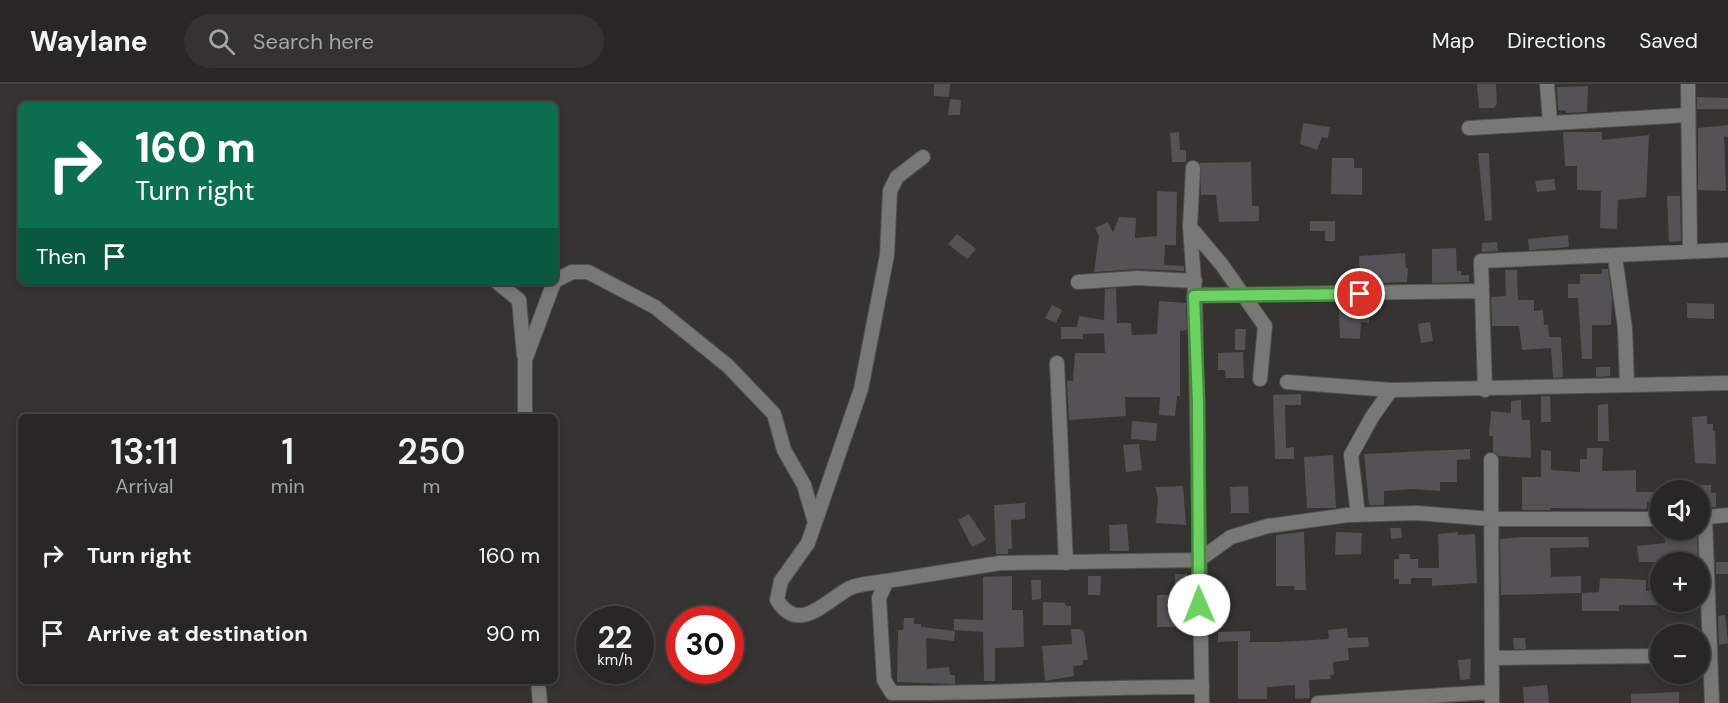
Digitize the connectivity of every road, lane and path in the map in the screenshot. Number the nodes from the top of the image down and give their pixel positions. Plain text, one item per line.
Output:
1 (1547, 84) edge
2 (1688, 84) edge
3 (1688, 114) junction
4 (1550, 122) junction
5 (1469, 128) dead end
6 (923, 157) dead end
7 (1193, 168) dead end
8 (1190, 227) junction
9 (1690, 250) junction
10 (1728, 250) edge
11 (1615, 257) junction
12 (558, 280) edge
13 (1195, 281) junction
14 (1078, 282) dead end
15 (501, 285) edge
16 (553, 285) edge
17 (1480, 291) junction
18 (1194, 296) junction
19 (1245, 296) junction
20 (525, 360) junction
21 (1057, 363) dead end
22 (1260, 379) dead end
23 (1287, 382) dead end
24 (1728, 383) edge
25 (1627, 384) junction
26 (1391, 390) junction
27 (1485, 390) junction
28 (525, 414) edge
29 (1491, 460) dead end
30 (1358, 515) junction
31 (1728, 515) edge
32 (1710, 517) edge
33 (814, 519) junction
34 (1492, 519) junction
35 (1650, 519) edge
36 (1702, 540) edge
37 (1199, 560) junction
38 (1066, 562) junction
39 (887, 580) junction
40 (1704, 624) edge
41 (1650, 656) edge
42 (1492, 658) junction
43 (538, 684) edge
44 (1709, 684) edge
45 (1202, 687) junction
46 (1492, 697) edge
47 (540, 703) edge
48 (1202, 703) edge
49 (1318, 703) edge
50 (1712, 703) edge

1 - 4 street
2 - 3 street
3 - 4 street
3 - 9 street
4 - 5 street
6 - 33 street
7 - 8 street
8 - 13 street
8 - 19 street
9 - 10 street
9 - 11 street
11 - 17 street
11 - 25 street
12 - 33 street
13 - 14 street
13 - 18 street
15 - 20 street
16 - 20 street
17 - 19 street
17 - 27 street
18 - 19 street
18 - 37 street
19 - 22 street
20 - 28 street
21 - 38 street
23 - 26 street
24 - 25 street
25 - 27 street
26 - 27 street
26 - 30 street
29 - 34 street
30 - 34 street
30 - 37 street
31 - 32 street
33 - 39 street
34 - 35 street
34 - 42 street
36 - 40 street
37 - 38 street
37 - 45 street
38 - 39 street
39 - 45 street
41 - 42 street
42 - 46 street
43 - 47 street
44 - 50 street
45 - 48 street
46 - 49 street

